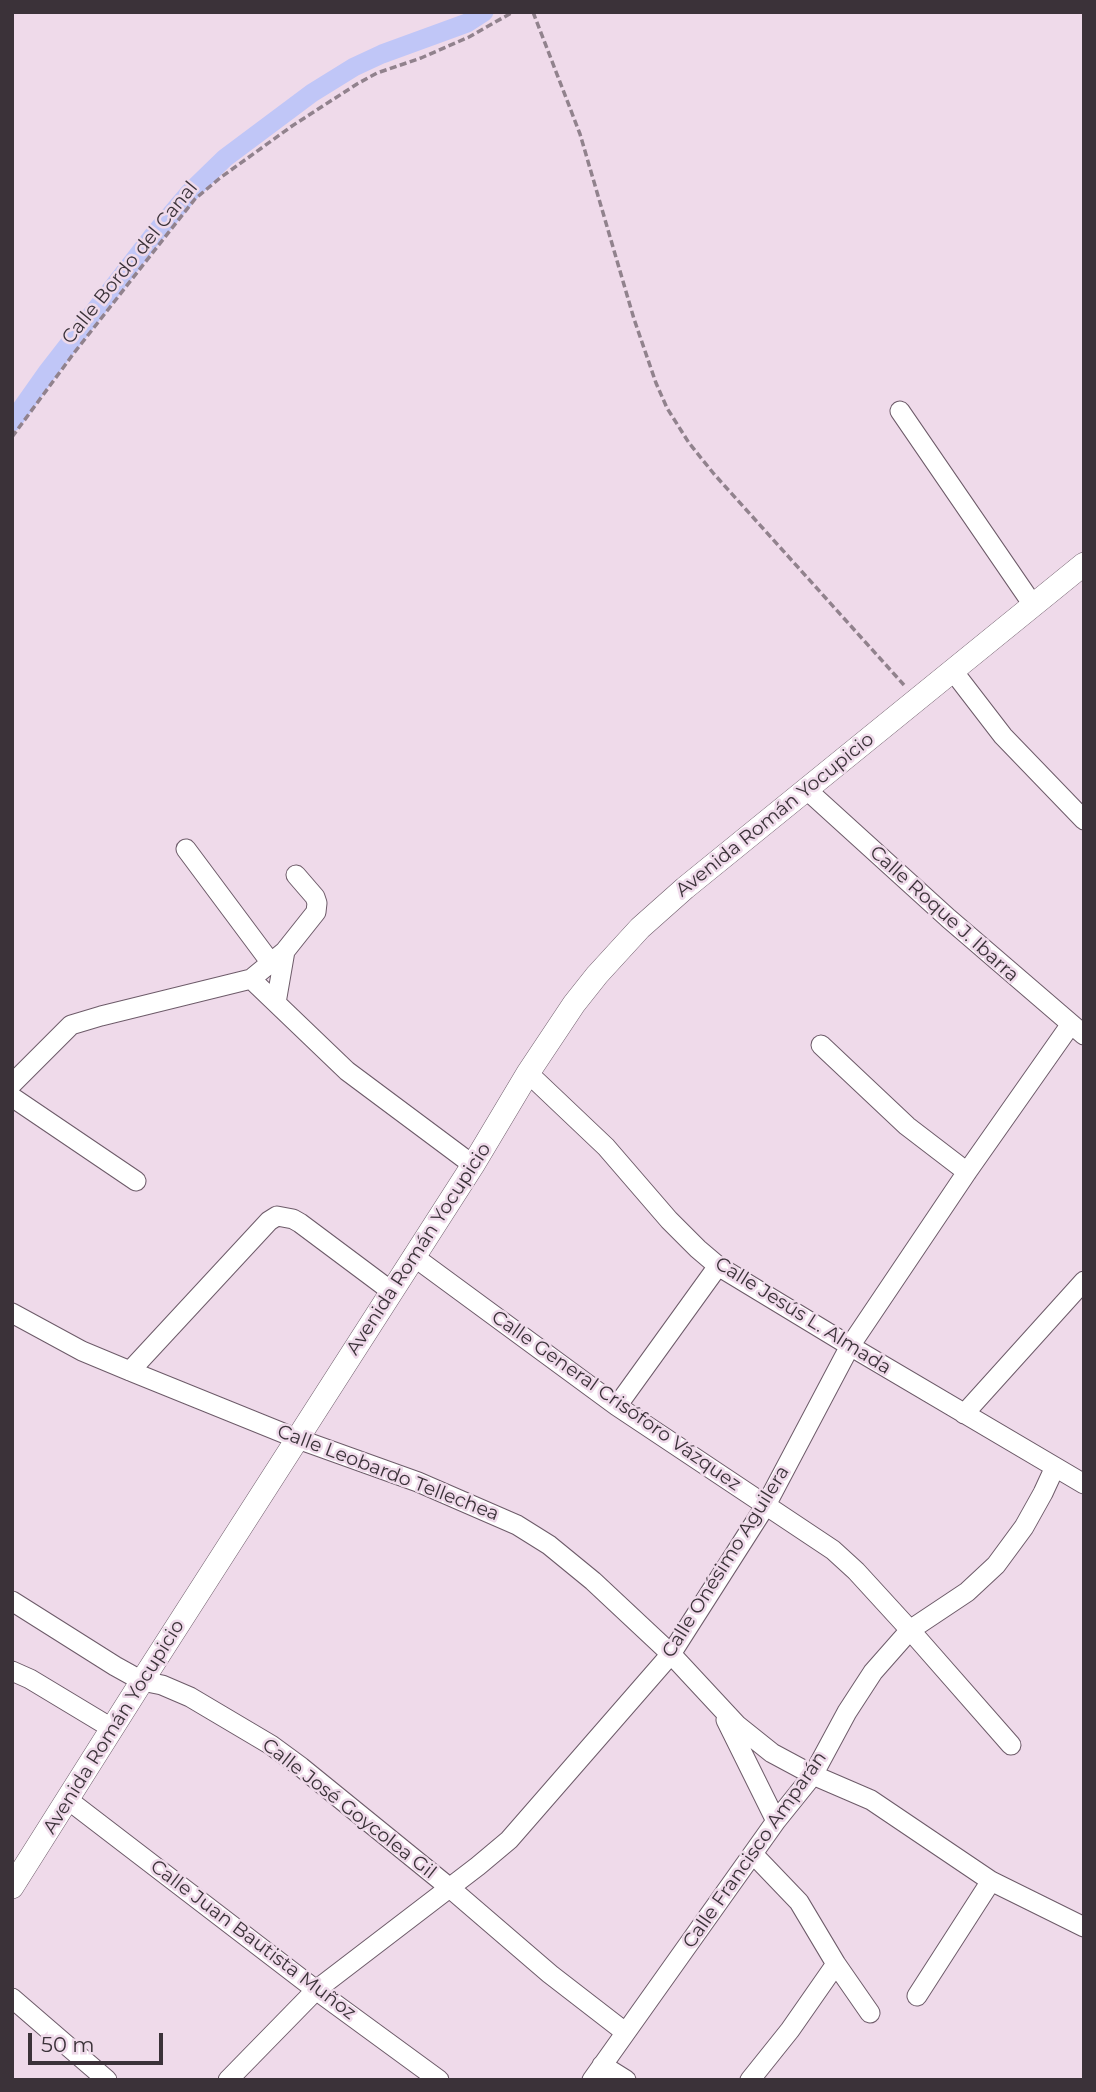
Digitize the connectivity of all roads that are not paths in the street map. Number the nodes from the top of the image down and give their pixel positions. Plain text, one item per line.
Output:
1 (900, 411) dead end
2 (1084, 564) edge
3 (1033, 605) junction
4 (949, 673) junction
5 (807, 790) junction
6 (1084, 820) edge
7 (186, 849) dead end
8 (296, 876) dead end
9 (278, 957) junction
10 (251, 979) junction
11 (276, 1003) junction
12 (1077, 1029) edge
13 (821, 1045) dead end
14 (528, 1073) junction
15 (12, 1084) edge
16 (12, 1097) edge
17 (473, 1165) junction
18 (967, 1172) junction
19 (136, 1181) dead end
20 (413, 1256) junction
21 (718, 1266) junction
22 (1084, 1281) edge
23 (391, 1291) junction
24 (12, 1313) edge
25 (849, 1346) junction
26 (130, 1371) junction
27 (617, 1406) junction
28 (964, 1414) junction
29 (298, 1438) junction
30 (1055, 1467) junction
31 (1084, 1484) edge
32 (766, 1505) junction
33 (12, 1601) edge
34 (910, 1630) junction
35 (671, 1654) junction
36 (12, 1671) edge
37 (142, 1681) junction
38 (718, 1703) junction
39 (113, 1729) junction
40 (1011, 1745) dead end
41 (813, 1775) junction
42 (68, 1799) junction
43 (776, 1821) junction
44 (753, 1854) junction
45 (991, 1881) junction
46 (12, 1887) edge
47 (450, 1888) junction
48 (1084, 1927) edge
49 (836, 1964) junction
50 (316, 1990) junction
51 (917, 1996) dead end
52 (12, 1998) edge
53 (870, 2013) dead end
54 (625, 2032) junction
55 (597, 2072) edge
56 (107, 2080) edge
57 (228, 2080) edge
58 (439, 2080) edge
59 (626, 2080) edge
60 (750, 2080) edge

1 - 3 street
2 - 3 street, Avenida Román Yocupicio
3 - 4 street, Avenida Román Yocupicio
4 - 5 street, Avenida Román Yocupicio
4 - 6 street
5 - 12 street, Calle Roque J. Ibarra
5 - 14 street, Avenida Román Yocupicio
7 - 9 street
8 - 9 street
9 - 10 street
9 - 11 street
10 - 11 street
10 - 15 street
11 - 17 street
12 - 18 street, Calle Onésimo Aguilera
13 - 18 street
14 - 17 street, Avenida Román Yocupicio
14 - 21 street, Calle Jesús L. Almada
16 - 19 street
17 - 20 street, Avenida Román Yocupicio
18 - 25 street, Calle Onésimo Aguilera
20 - 23 street, Avenida Román Yocupicio
20 - 27 street, Calle General Crisóforo Vázquez
21 - 25 street, Calle Jesús L. Almada
21 - 27 street
22 - 28 street
23 - 26 street
23 - 29 street, Avenida Román Yocupicio
24 - 26 street, Calle Leobardo Tellechea
25 - 28 street, Calle Jesús L. Almada
25 - 32 street, Calle Onésimo Aguilera
26 - 29 street, Calle Leobardo Tellechea
27 - 32 street, Calle General Crisóforo Vázquez
28 - 30 street, Calle Jesús L. Almada
29 - 35 street, Calle Leobardo Tellechea
29 - 37 street, Avenida Román Yocupicio
30 - 31 street, Calle Jesús L. Almada
30 - 34 street, Calle Francisco Amparán
32 - 34 street, Calle General Crisóforo Vázquez
32 - 35 street, Calle Onésimo Aguilera
33 - 37 street, Calle José Goycolea Gil
34 - 40 street, Calle General Crisóforo Vázquez
34 - 41 street, Calle Francisco Amparán
35 - 38 street, Calle Leobardo Tellechea
35 - 47 street, Calle Onésimo Aguilera
36 - 39 street
37 - 39 street, Avenida Román Yocupicio
37 - 47 street, Calle José Goycolea Gil
38 - 41 street, Calle Leobardo Tellechea
38 - 43 street, Calle Leobardo Tellechea
39 - 42 street, Avenida Román Yocupicio
41 - 43 street, Calle Francisco Amparán
41 - 45 street, Calle Leobardo Tellechea
42 - 46 street, Avenida Román Yocupicio
42 - 50 street, Calle Juan Bautista Muñoz
43 - 44 street, Calle Francisco Amparán
44 - 49 street
44 - 54 street, Calle Francisco Amparán
45 - 48 street, Calle Leobardo Tellechea
45 - 51 street
47 - 50 street, Calle Onésimo Aguilera
47 - 54 street, Calle José Goycolea Gil
49 - 53 street
49 - 60 street
50 - 57 street, Calle Onésimo Aguilera
50 - 58 street, Calle Juan Bautista Muñoz
52 - 56 street
54 - 55 street, Calle Francisco Amparán
55 - 59 street

